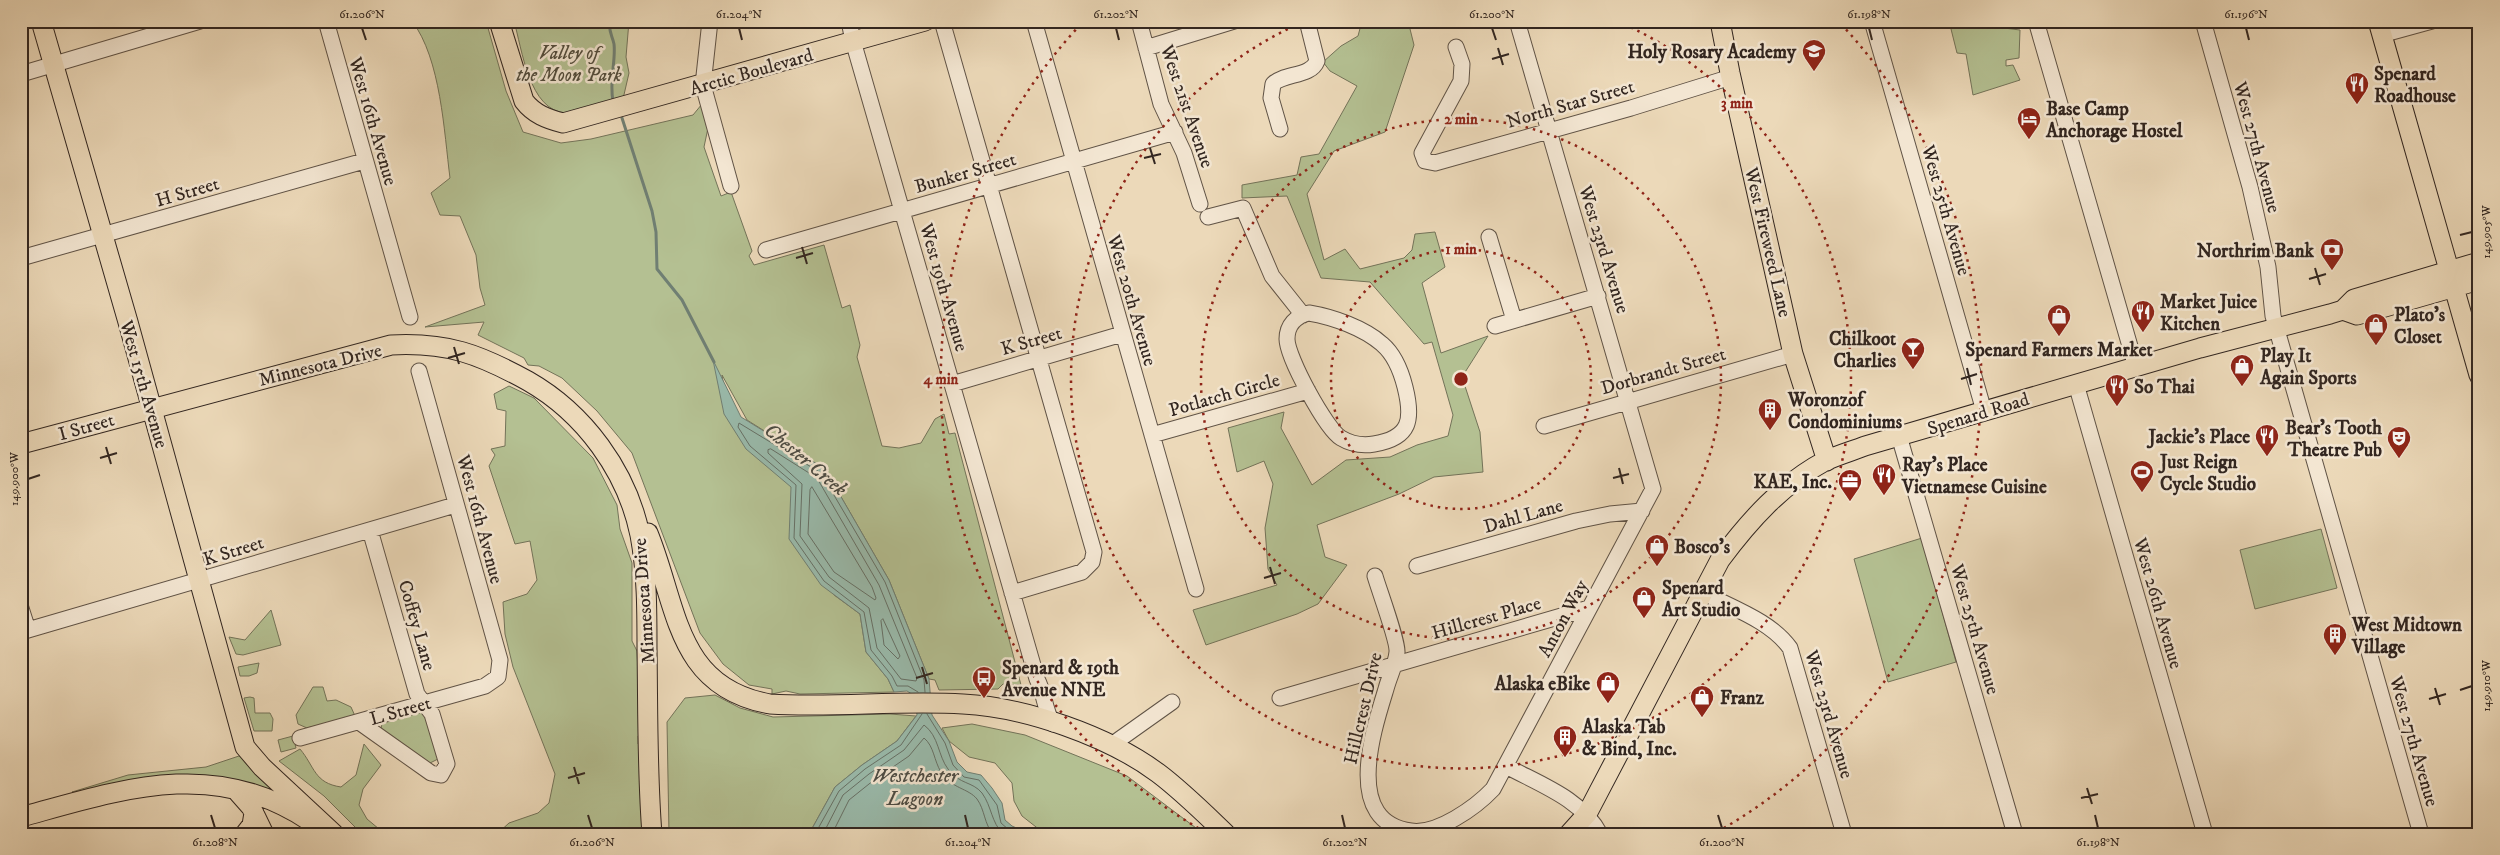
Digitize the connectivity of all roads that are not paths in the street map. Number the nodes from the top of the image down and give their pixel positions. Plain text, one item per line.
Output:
1 (41, 21) edge
2 (200, 21) edge
3 (326, 21) edge
4 (500, 21) edge
5 (710, 21) edge
6 (849, 21) edge
7 (925, 21) edge
8 (942, 21) edge
9 (1034, 21) edge
10 (1138, 21) edge
11 (1234, 21) edge
12 (1308, 21) edge
13 (1517, 21) edge
14 (1720, 21) edge
15 (1872, 21) edge
16 (2036, 21) edge
17 (2203, 21) edge
18 (2432, 21) edge
19 (2379, 28) edge
20 (853, 42) junction
21 (1456, 47) dead end
22 (1146, 48) junction
23 (54, 65) junction
24 (21, 74) edge
25 (1731, 76) junction
26 (703, 85) junction
27 (1280, 129) dead end
28 (1550, 130) junction
29 (1175, 132) junction
30 (364, 161) junction
31 (1073, 162) junction
32 (731, 186) dead end
33 (990, 186) junction
34 (903, 211) junction
35 (104, 236) junction
36 (1489, 237) dead end
37 (766, 250) dead end
38 (21, 258) edge
39 (2479, 262) edge
40 (2451, 279) junction
41 (2479, 280) edge
42 (1598, 296) junction
43 (1303, 315) junction
44 (410, 318) dead end
45 (1514, 320) junction
46 (1495, 326) dead end
47 (2277, 328) junction
48 (1122, 334) junction
49 (1793, 354) junction
50 (1038, 358) junction
51 (2136, 367) junction
52 (419, 371) dead end
53 (2479, 375) edge
54 (952, 384) junction
55 (2076, 384) junction
56 (1308, 391) junction
57 (1629, 400) junction
58 (152, 407) junction
59 (1984, 411) junction
60 (1544, 426) dead end
61 (1152, 436) junction
62 (1899, 436) junction
63 (21, 444) edge
64 (1827, 460) junction
65 (618, 474) junction
66 (1653, 489) joint
67 (455, 505) junction
68 (1642, 511) junction
69 (370, 530) junction
70 (1417, 566) dead end
71 (1375, 576) dead end
72 (200, 581) junction
73 (1196, 589) dead end
74 (1012, 593) junction
75 (1704, 593) junction
76 (21, 608) edge
77 (1590, 608) junction
78 (24, 631) edge
79 (1394, 664) junction
80 (498, 677) joint
81 (1037, 679) junction
82 (1280, 698) dead end
83 (1172, 702) dead end
84 (425, 703) junction
85 (1022, 714) junction
86 (359, 722) junction
87 (1053, 724) junction
88 (300, 738) dead end
89 (1110, 746) junction
90 (1506, 766) junction
91 (236, 790) junction
92 (254, 813) junction
93 (1587, 814) junction
94 (21, 817) edge
95 (245, 834) edge
96 (264, 834) edge
97 (327, 834) edge
98 (334, 834) edge
99 (652, 834) edge
100 (1226, 834) edge
101 (1569, 834) edge
102 (1600, 834) edge
103 (1844, 834) edge
104 (2014, 834) edge
105 (2205, 834) edge
106 (2421, 834) edge

1 - 23 main road, West 15th Avenue
2 - 23 street
3 - 30 street, West 16th Avenue
4 - 26 main road, Arctic Boulevard
5 - 26 street
6 - 20 street, West 19th Avenue
7 - 20 main road, Arctic Boulevard
8 - 33 street
9 - 31 street, West 20th Avenue
10 - 22 street, West 21st Avenue
11 - 22 street
12 - 27 street
13 - 28 street, West 23rd Avenue
14 - 25 main road, West Fireweed Lane
15 - 59 street, West 25th Avenue
16 - 51 street
17 - 47 street, West 27th Avenue
18 - 19 street
19 - 40 main road
20 - 26 main road, Arctic Boulevard
20 - 34 street, West 19th Avenue
21 - 28 street, North Star Street
22 - 29 street, West 21st Avenue
23 - 24 street
23 - 35 main road, West 15th Avenue
25 - 28 street, North Star Street
25 - 49 main road, West Fireweed Lane
26 - 32 street
28 - 42 street, West 23rd Avenue
29 - 31 street, Bunker Street
29 - 43 street, West 21st Avenue
30 - 35 street, H Street
30 - 44 street, West 16th Avenue
31 - 33 street, Bunker Street
31 - 48 street, West 20th Avenue
33 - 34 street, Bunker Street
33 - 50 street
34 - 37 street, Bunker Street
34 - 54 street, West 19th Avenue
35 - 38 street, H Street
35 - 58 main road, West 15th Avenue
36 - 45 street
39 - 40 main road, Spenard Road
40 - 41 main road, Spenard Road
40 - 47 main road, Spenard Road
40 - 53 main road
42 - 45 street
42 - 57 street, West 23rd Avenue
43 - 56 street
43 - 56 street
45 - 46 street
47 - 51 main road, Spenard Road
47 - 106 street, West 27th Avenue
48 - 50 street, K Street
48 - 61 street, West 20th Avenue
49 - 57 street, Dorbrandt Street
49 - 64 main road, West Fireweed Lane
50 - 54 street, K Street
50 - 74 street
51 - 55 main road, Spenard Road
52 - 67 street, West 16th Avenue
54 - 74 street, West 19th Avenue
55 - 59 main road, Spenard Road
55 - 105 street, West 26th Avenue
56 - 61 street, Potlatch Circle
57 - 60 street, Dorbrandt Street
57 - 66 street, West 23rd Avenue
58 - 63 main road, I Street
58 - 65 main road, Minnesota Drive
58 - 72 main road, West 15th Avenue
59 - 62 main road, Spenard Road
61 - 73 street, West 20th Avenue
62 - 64 main road, Spenard Road
62 - 104 street, West 25th Avenue
64 - 75 main road, Spenard Road
65 - 85 main road
65 - 99 main road, Minnesota Drive
66 - 68 street, Anton Way
67 - 69 street, K Street
67 - 80 street, West 16th Avenue
68 - 70 street, Dahl Lane
68 - 77 street, Anton Way
69 - 72 street, K Street
69 - 84 street, Coffey Lane
71 - 79 street, Hillcrest Drive
72 - 78 street, K Street
72 - 98 main road, West 15th Avenue
74 - 81 street, West 19th Avenue
75 - 93 main road, Spenard Road
75 - 103 street, West 23rd Avenue
76 - 78 street
77 - 79 street, Hillcrest Place
77 - 90 street, Anton Way
79 - 82 street, Hillcrest Place
79 - 90 street, Hillcrest Drive
80 - 84 street, L Street
81 - 85 street, West 19th Avenue
81 - 87 street, West 19th Avenue
83 - 89 street
84 - 86 street, L Street
84 - 86 street, Coffey Lane
85 - 87 main road
86 - 88 street, L Street
87 - 89 main road
89 - 100 main road
90 - 93 street
91 - 92 main road
91 - 94 main road
91 - 97 main road
92 - 95 main road
92 - 96 main road
93 - 101 main road, Spenard Road
93 - 102 street

